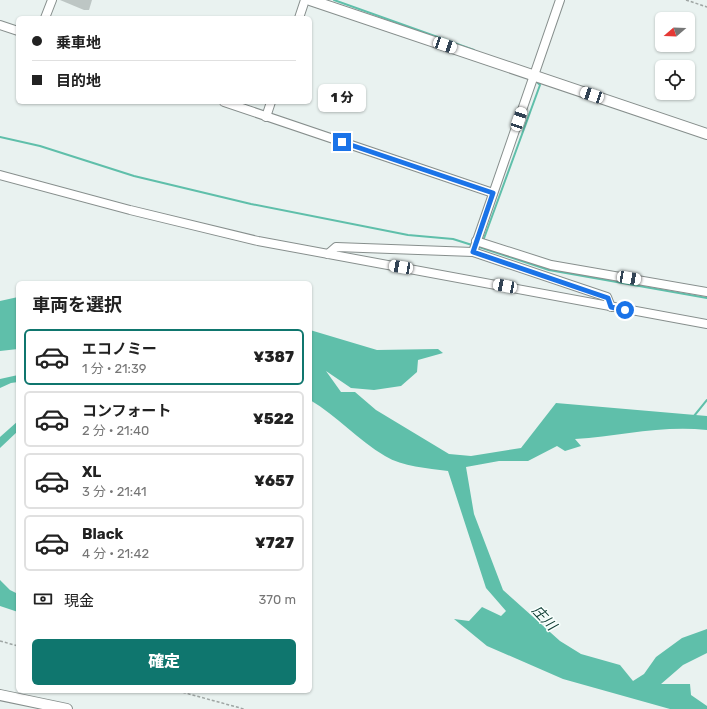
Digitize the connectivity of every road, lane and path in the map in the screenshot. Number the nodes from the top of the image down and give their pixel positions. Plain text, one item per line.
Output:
1 (52, 0) edge
2 (306, 0) edge
3 (310, 0) edge
4 (560, 0) edge
5 (686, 0) edge
6 (707, 7) edge
7 (46, 16) edge
8 (300, 16) edge
9 (0, 25) edge
10 (16, 30) edge
11 (534, 75) junction
12 (230, 104) edge
13 (270, 104) edge
14 (266, 117) junction
15 (707, 134) edge
16 (0, 175) edge
17 (493, 193) junction
18 (476, 241) junction
19 (473, 252) junction
20 (328, 254) junction
21 (707, 292) edge
22 (611, 307) junction
23 (707, 324) edge
24 (0, 642) edge
25 (16, 646) edge
26 (185, 693) edge
27 (0, 695) edge
28 (67, 709) edge
29 (244, 709) edge

1 - 7 street
2 - 8 street
3 - 11 street
4 - 11 street
5 - 6 path
9 - 10 street
11 - 15 street
11 - 17 street
12 - 14 street
13 - 14 street
14 - 17 street
16 - 20 street
17 - 18 street
18 - 19 street
18 - 21 street
19 - 20 street
19 - 22 street
20 - 22 street
22 - 23 street
24 - 25 path
26 - 29 path
27 - 28 street

